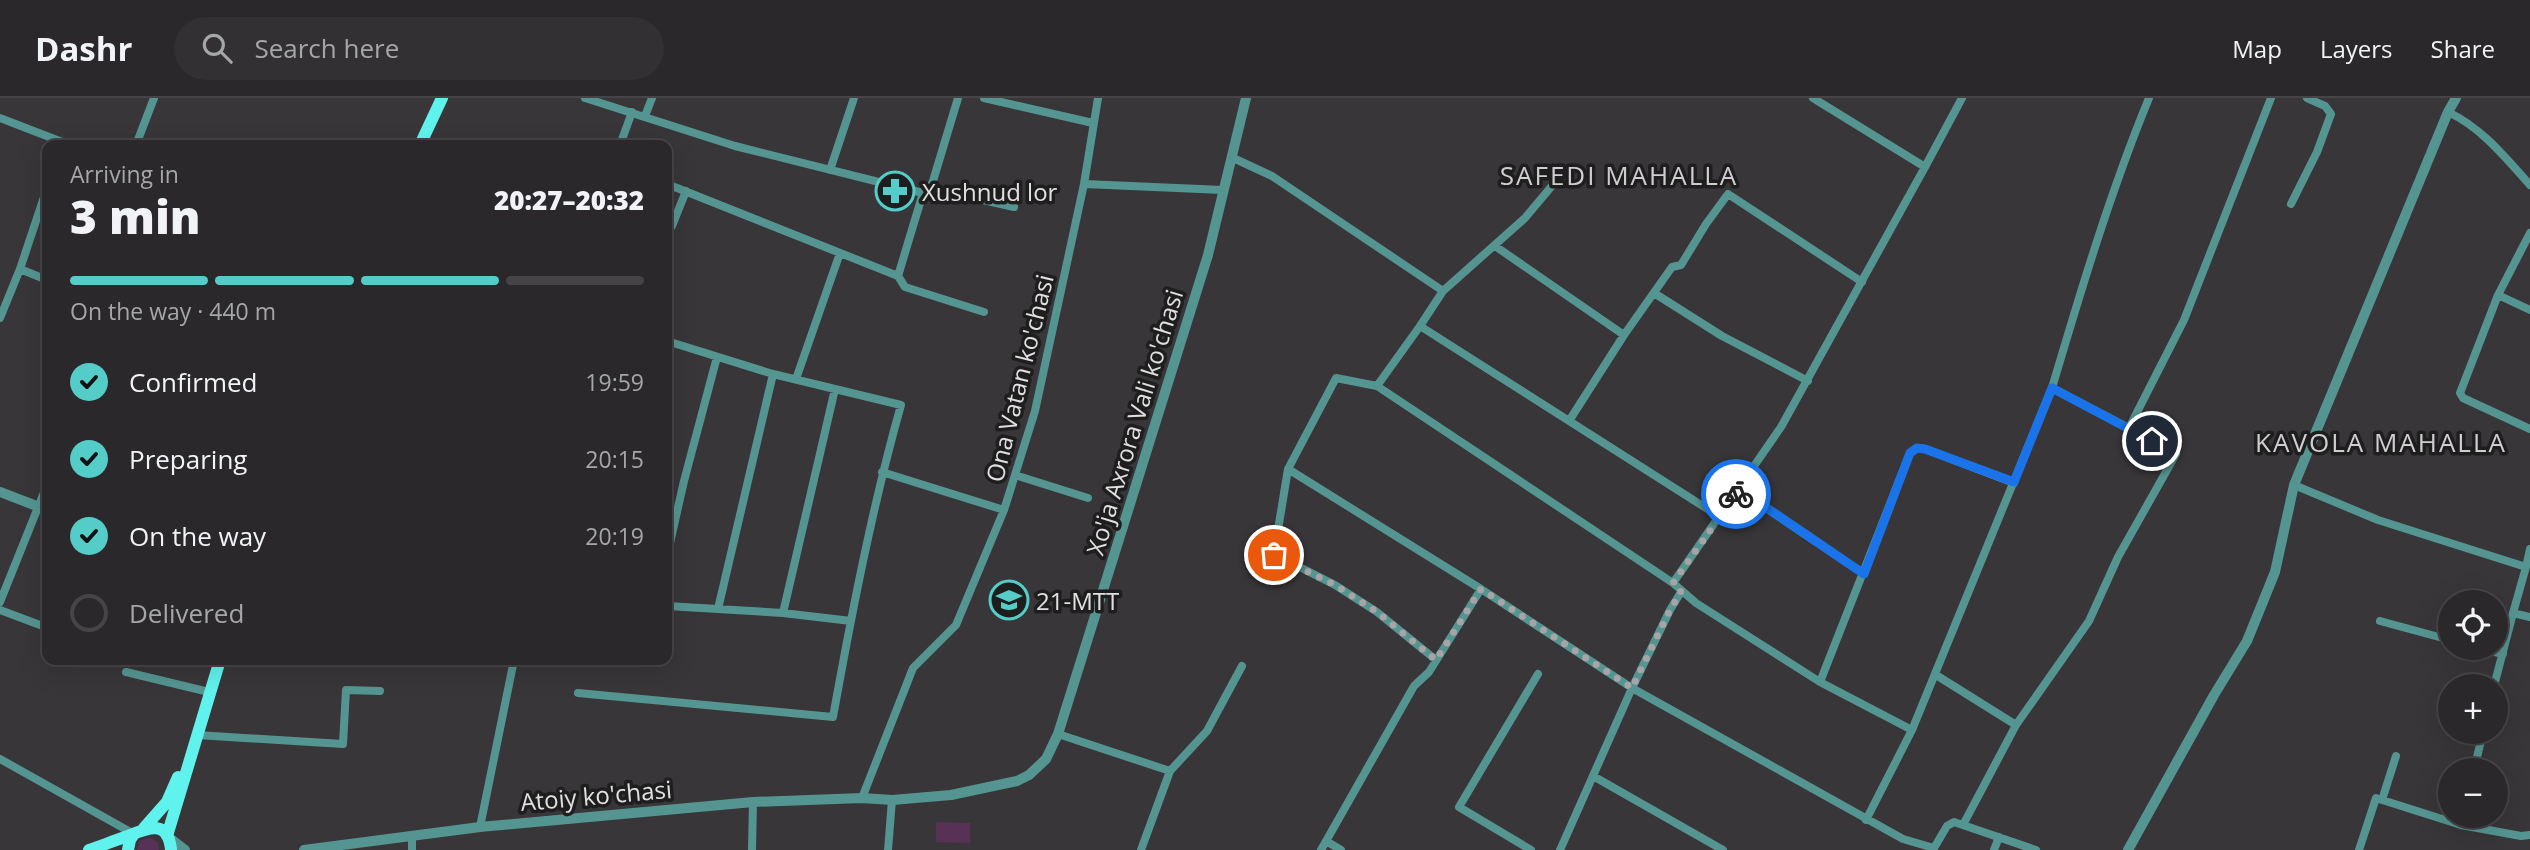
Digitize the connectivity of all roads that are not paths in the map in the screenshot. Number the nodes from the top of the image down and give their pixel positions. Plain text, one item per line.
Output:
1 (153, 98) edge
2 (442, 98) edge
3 (585, 98) edge
4 (652, 98) edge
5 (855, 98) edge
6 (958, 98) edge
7 (984, 98) edge
8 (1098, 98) edge
9 (1246, 98) edge
10 (1814, 98) edge
11 (1962, 98) edge
12 (2149, 98) edge
13 (2271, 98) edge
14 (2307, 98) edge
15 (2456, 98) edge
16 (632, 112) junction
17 (2448, 112) junction
18 (645, 116) junction
19 (0, 118) edge
20 (1093, 123) junction
21 (55, 140) edge
22 (138, 140) edge
23 (422, 140) edge
24 (622, 140) edge
25 (1231, 157) junction
26 (1925, 167) junction
27 (830, 170) junction
28 (1084, 184) junction
29 (2530, 185) edge
30 (672, 186) edge
31 (1551, 187) dead end
32 (1223, 190) junction
33 (686, 191) junction
34 (927, 191) junction
35 (42, 203) edge
36 (2291, 204) dead end
37 (1014, 207) dead end
38 (672, 226) edge
39 (2530, 233) edge
40 (1495, 246) junction
41 (840, 253) junction
42 (20, 269) junction
43 (898, 276) junction
44 (42, 278) edge
45 (1862, 282) junction
46 (1443, 290) junction
47 (1654, 293) junction
48 (2498, 295) junction
49 (2530, 310) edge
50 (984, 312) dead end
51 (0, 318) edge
52 (1420, 326) junction
53 (1624, 335) junction
54 (672, 343) edge
55 (717, 357) junction
56 (773, 374) junction
57 (796, 379) junction
58 (1808, 381) junction
59 (1377, 386) junction
60 (835, 388) junction
61 (2052, 388) junction
62 (1569, 421) junction
63 (2130, 428) junction
64 (2530, 429) edge
65 (1288, 469) junction
66 (882, 472) junction
67 (1015, 475) junction
68 (2014, 482) junction
69 (2294, 485) junction
70 (1739, 489) junction
71 (0, 492) edge
72 (1088, 498) dead end
73 (42, 509) edge
74 (1004, 510) junction
75 (42, 511) edge
76 (1720, 517) junction
77 (672, 533) edge
78 (2530, 549) edge
79 (2526, 567) junction
80 (1864, 574) junction
81 (1673, 583) junction
82 (1481, 589) junction
83 (1681, 592) junction
84 (0, 602) edge
85 (672, 606) edge
86 (718, 609) junction
87 (0, 610) edge
88 (783, 613) junction
89 (2513, 613) junction
90 (2530, 617) edge
91 (850, 621) junction
92 (2380, 621) dead end
93 (40, 625) dead end
94 (2508, 634) edge
95 (2438, 637) edge
96 (1436, 660) junction
97 (218, 665) edge
98 (513, 665) edge
99 (1241, 666) dead end
100 (126, 672) dead end
101 (1538, 674) dead end
102 (1936, 675) junction
103 (1820, 681) junction
104 (1632, 688) junction
105 (380, 691) dead end
106 (209, 692) junction
107 (578, 693) dead end
108 (2016, 725) junction
109 (1912, 730) junction
110 (1058, 734) junction
111 (197, 735) junction
112 (2396, 756) dead end
113 (0, 760) edge
114 (1170, 771) junction
115 (1593, 776) junction
116 (862, 798) junction
117 (892, 800) junction
118 (2382, 800) junction
119 (753, 802) junction
120 (2438, 818) edge
121 (1866, 820) junction
122 (1964, 823) junction
123 (480, 827) junction
124 (2477, 828) edge
125 (139, 831) junction
126 (2530, 835) edge
127 (167, 836) junction
128 (412, 836) junction
129 (1999, 837) junction
130 (1903, 839) junction
131 (1326, 841) junction
132 (89, 850) edge
133 (128, 850) edge
134 (171, 850) edge
135 (186, 850) edge
136 (304, 850) edge
137 (412, 850) edge
138 (752, 850) edge
139 (888, 850) edge
140 (1141, 850) edge
141 (1321, 850) edge
142 (1341, 850) edge
143 (1531, 850) edge
144 (1560, 850) edge
145 (1723, 850) edge
146 (1899, 850) edge
147 (1994, 850) edge
148 (2036, 850) edge
149 (2128, 850) edge
150 (2359, 850) edge

1 - 22 street
2 - 23 main road
3 - 16 street
4 - 18 street
5 - 27 street
6 - 34 street
7 - 20 street
8 - 20 street, Ona Vatan ko'chasi
9 - 25 street, Xo'ja Axrora Vali ko'chasi
10 - 26 street
11 - 26 street
12 - 61 street
13 - 63 street
14 - 36 street
15 - 17 street
16 - 18 street
16 - 24 street
17 - 29 street
17 - 69 street
18 - 27 street
19 - 21 street
20 - 28 street, Ona Vatan ko'chasi
25 - 32 street, Xo'ja Axrora Vali ko'chasi
25 - 46 street
26 - 45 street
27 - 34 street
28 - 32 street
28 - 67 street, Ona Vatan ko'chasi
30 - 33 street
31 - 40 street
32 - 110 street, Xo'ja Axrora Vali ko'chasi
33 - 38 street
33 - 41 street
34 - 37 street
34 - 43 street
35 - 42 street
39 - 48 street
40 - 46 street
40 - 53 street
41 - 43 street
41 - 57 street
42 - 44 street
42 - 51 street
43 - 50 street
45 - 47 street
45 - 58 street
46 - 52 street
47 - 53 street
47 - 58 street
48 - 49 street
48 - 64 street
52 - 59 street
52 - 62 street
53 - 62 street
54 - 55 street
55 - 56 street
55 - 77 street
56 - 57 street
56 - 86 street
57 - 60 street
58 - 70 street
59 - 65 street
59 - 81 street
60 - 66 street
60 - 88 street
61 - 63 street
61 - 68 street
62 - 76 street
63 - 108 street
65 - 82 street
65 - 96 street
66 - 74 street
66 - 91 street
67 - 72 street
67 - 74 street, Ona Vatan ko'chasi
68 - 80 street
68 - 102 street
69 - 79 street
69 - 149 street
70 - 76 street
70 - 80 street
71 - 73 street
74 - 116 street, Ona Vatan ko'chasi
75 - 84 street
76 - 81 street
78 - 79 street
79 - 89 street
80 - 103 street
81 - 83 street
82 - 96 street
82 - 104 street
83 - 103 street
83 - 104 street
85 - 86 street
86 - 88 street
87 - 93 street
88 - 91 street
89 - 90 street
89 - 94 street
91 - 107 street
92 - 95 street
96 - 131 street
97 - 106 main road
98 - 123 street
99 - 114 street
100 - 106 street
101 - 143 street
102 - 108 street
102 - 109 street
103 - 109 street
104 - 115 street
104 - 121 street
105 - 111 street
106 - 111 main road
108 - 122 street
109 - 121 street
110 - 114 street
110 - 117 street, Xo'ja Axrora Vali ko'chasi
111 - 125 main road
111 - 127 main road
112 - 118 street
113 - 125 street
114 - 140 street
115 - 144 street
115 - 145 street
116 - 117 street, Atoiy ko'chasi
116 - 119 street, Atoiy ko'chasi
117 - 139 street
118 - 120 street
118 - 150 street
119 - 123 street, Atoiy ko'chasi
119 - 138 street
121 - 130 street
122 - 129 street
122 - 130 street
123 - 128 street, Atoiy ko'chasi
124 - 126 street
125 - 127 main road
125 - 132 main road
125 - 133 main road
127 - 134 main road
127 - 135 street
128 - 136 street, Atoiy ko'chasi
128 - 137 street
129 - 147 street
129 - 148 street
130 - 146 street
131 - 141 street
131 - 142 street

